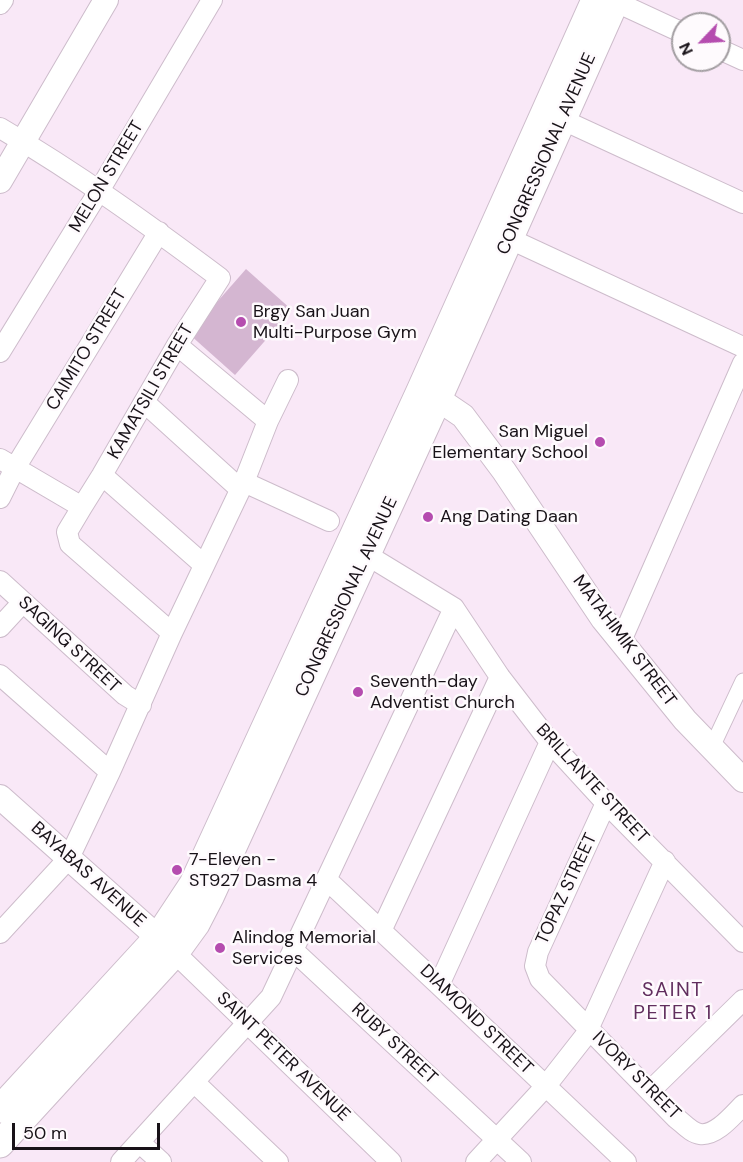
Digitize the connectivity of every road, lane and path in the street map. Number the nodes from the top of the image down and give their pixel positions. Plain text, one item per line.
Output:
1 (3, 0) edge
2 (106, 0) edge
3 (212, 0) edge
4 (609, 1) edge
5 (0, 4) edge
6 (671, 28) edge
7 (563, 120) junction
8 (0, 128) edge
9 (23, 142) junction
10 (0, 182) edge
11 (99, 191) junction
12 (743, 203) edge
13 (159, 232) junction
14 (510, 239) junction
15 (177, 345) junction
16 (743, 347) edge
17 (0, 352) edge
18 (743, 363) edge
19 (288, 380) dead end
20 (429, 395) junction
21 (144, 402) junction
22 (268, 421) junction
23 (8, 464) edge
24 (102, 475) junction
25 (242, 486) junction
26 (0, 498) edge
27 (82, 507) junction
28 (329, 521) dead end
29 (367, 555) junction
30 (204, 565) junction
31 (0, 582) edge
32 (23, 602) junction
33 (454, 609) junction
34 (0, 627) edge
35 (172, 633) junction
36 (621, 641) junction
37 (0, 675) edge
38 (500, 677) junction
39 (743, 681) edge
40 (141, 705) junction
41 (550, 742) junction
42 (712, 747) junction
43 (110, 772) junction
44 (743, 780) edge
45 (606, 803) junction
46 (3, 805) edge
47 (69, 858) junction
48 (665, 861) junction
49 (326, 879) junction
50 (381, 931) junction
51 (0, 933) edge
52 (743, 942) edge
53 (166, 945) junction
54 (293, 950) junction
55 (440, 985) junction
56 (743, 1000) edge
57 (248, 1023) junction
58 (589, 1029) junction
59 (194, 1082) junction
60 (545, 1087) junction
61 (650, 1091) junction
62 (743, 1106) edge
63 (0, 1109) edge
64 (496, 1139) junction
65 (140, 1142) junction
66 (0, 1144) edge
67 (121, 1162) edge
68 (161, 1162) edge
69 (278, 1162) edge
70 (391, 1162) edge
71 (476, 1162) edge
72 (521, 1162) edge
73 (626, 1162) edge

1 - 5 street
2 - 9 street
3 - 11 street, MELON STREET
4 - 6 street
4 - 7 main road, CONGRESSIONAL AVENUE
4 - 20 main road, CONGRESSIONAL AVENUE
7 - 12 street
7 - 14 main road, CONGRESSIONAL AVENUE
8 - 9 street
9 - 10 street
9 - 11 street
11 - 13 street
11 - 17 street, MELON STREET
13 - 15 street, KAMATSILI STREET
13 - 23 street, CAIMITO STREET
14 - 16 street
14 - 20 main road, CONGRESSIONAL AVENUE
15 - 21 street, KAMATSILI STREET
15 - 22 street
18 - 36 street
19 - 22 street
20 - 29 main road, CONGRESSIONAL AVENUE
20 - 36 street, MATAHIMIK STREET
20 - 53 main road, CONGRESSIONAL AVENUE
21 - 24 street, KAMATSILI STREET
21 - 25 street
22 - 25 street
23 - 26 street
23 - 27 street
24 - 27 street, KAMATSILI STREET
24 - 30 street
25 - 28 street
25 - 30 street
27 - 35 street, KAMATSILI STREET
29 - 33 street, BRILLANTE STREET
29 - 53 main road, CONGRESSIONAL AVENUE
30 - 35 street
31 - 32 street, SAGING STREET
32 - 34 street
32 - 40 street, SAGING STREET
33 - 38 street, BRILLANTE STREET
33 - 49 street
35 - 40 street
36 - 42 street, MATAHIMIK STREET
37 - 43 street
38 - 41 street, BRILLANTE STREET
38 - 50 street
39 - 42 street
40 - 43 street
41 - 45 street, BRILLANTE STREET
41 - 55 street
42 - 44 street, MATAHIMIK STREET
43 - 47 street
45 - 48 street, BRILLANTE STREET
45 - 58 street, TOPAZ STREET
46 - 47 street, BAYABAS AVENUE
47 - 51 street
47 - 53 street, BAYABAS AVENUE
48 - 52 street, BRILLANTE STREET
48 - 58 street
49 - 50 street, DIAMOND STREET
49 - 54 street
50 - 55 street, DIAMOND STREET
53 - 57 street, SAINT PETER AVENUE
53 - 63 main road, CONGRESSIONAL AVENUE
53 - 66 main road, CONGRESSIONAL AVENUE
54 - 57 street
54 - 64 street, RUBY STREET
55 - 60 street, DIAMOND STREET
56 - 61 street
57 - 59 street
57 - 70 street, SAINT PETER AVENUE
58 - 60 street
58 - 61 street, IVORY STREET
59 - 65 street
59 - 69 street
60 - 64 street
60 - 73 street, DIAMOND STREET
61 - 62 street, IVORY STREET
64 - 71 street
64 - 72 street, RUBY STREET
65 - 67 street
65 - 68 street

